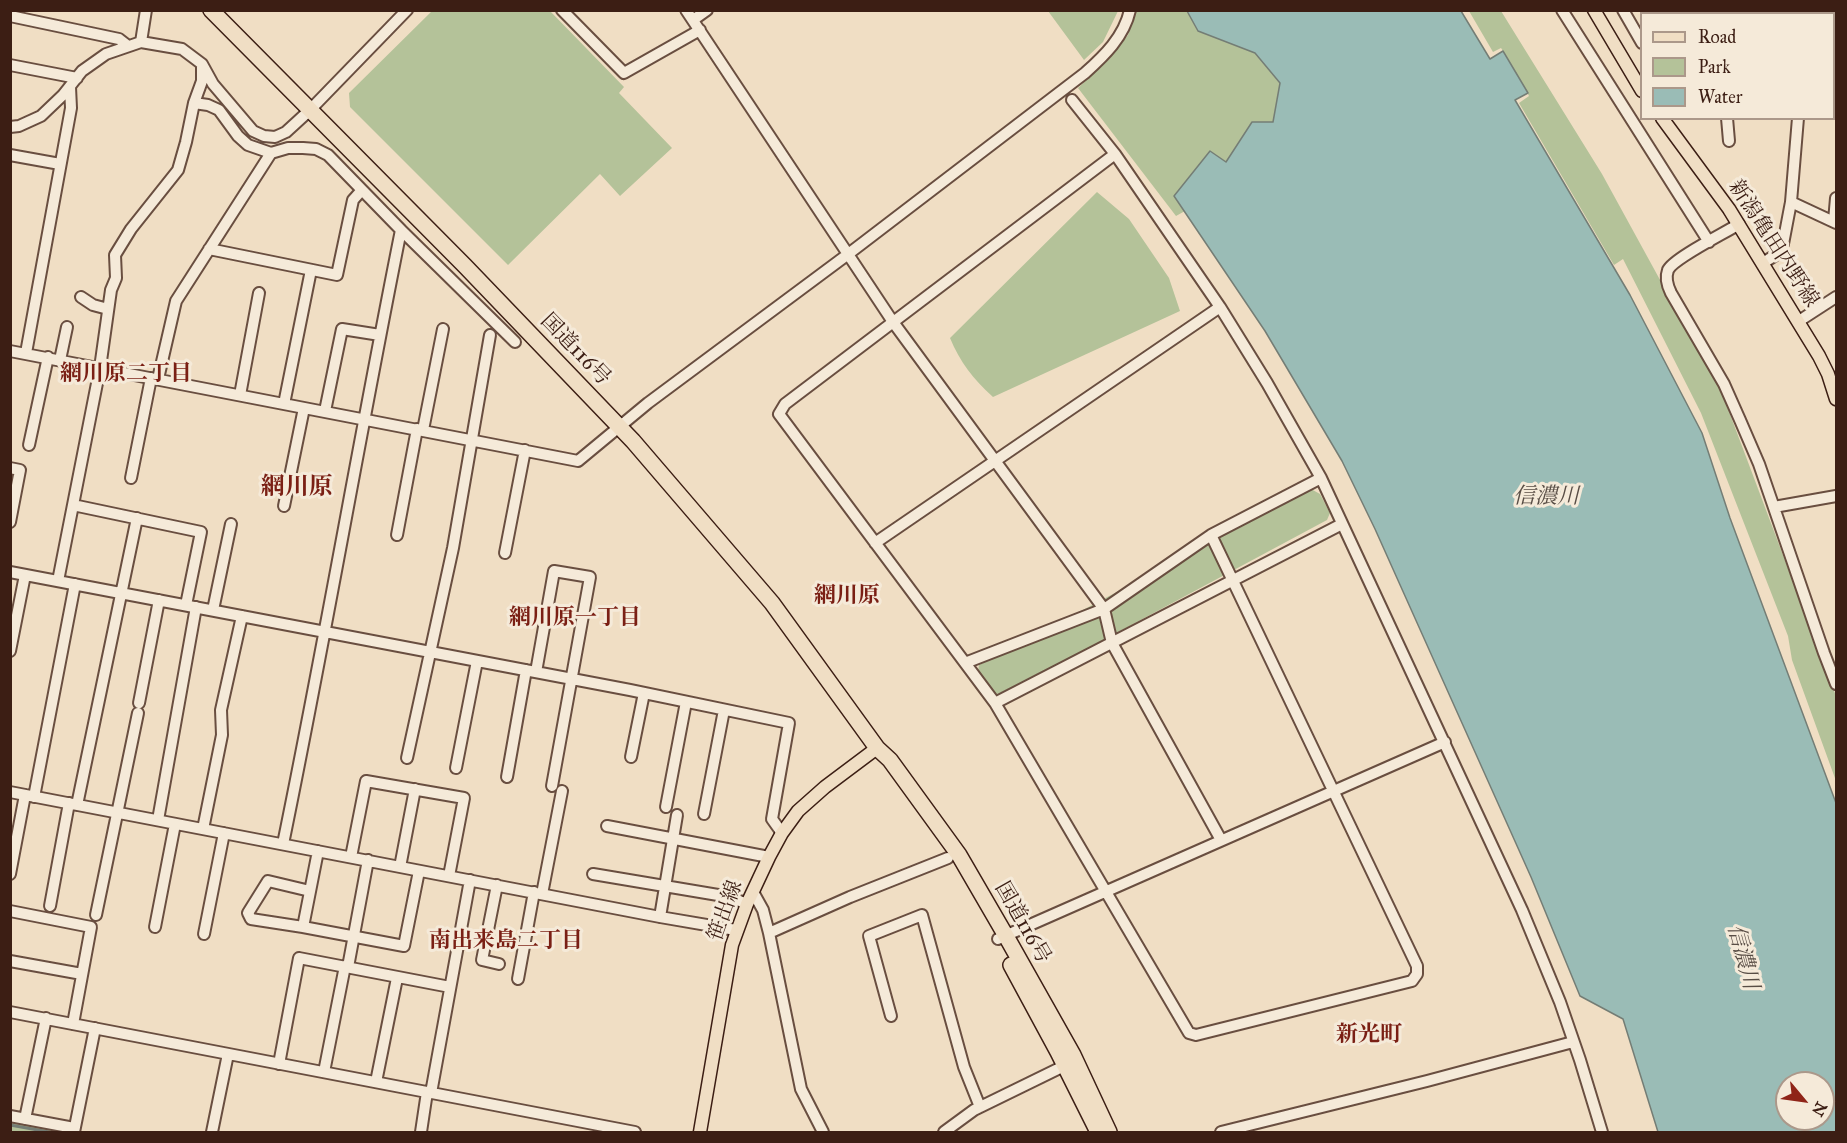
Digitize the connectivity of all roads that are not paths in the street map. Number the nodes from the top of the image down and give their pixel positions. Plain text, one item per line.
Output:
1 (146, 10) edge
2 (211, 10) edge
3 (407, 10) edge
4 (562, 10) edge
5 (707, 10) edge
6 (1130, 10) edge
7 (1562, 10) edge
8 (1594, 10) edge
9 (1628, 12) edge
10 (690, 15) edge
11 (10, 16) edge
12 (700, 30) junction
13 (1640, 41) edge
14 (141, 42) junction
15 (128, 46) junction
16 (202, 64) junction
17 (10, 65) edge
18 (74, 82) junction
19 (1640, 89) edge
20 (1072, 100) dead end
21 (194, 103) junction
22 (310, 110) junction
23 (1663, 120) edge
24 (1727, 120) edge
25 (1798, 120) edge
26 (10, 127) edge
27 (1729, 141) dead end
28 (270, 153) junction
29 (1115, 154) junction
30 (10, 155) edge
31 (60, 164) junction
32 (362, 190) junction
33 (1836, 198) edge
34 (1791, 202) junction
35 (1835, 222) edge
36 (1739, 224) junction
37 (401, 230) junction
38 (1709, 242) junction
39 (209, 249) junction
40 (847, 255) junction
41 (1763, 263) junction
42 (311, 270) junction
43 (259, 293) dead end
44 (81, 297) dead end
45 (1836, 297) edge
46 (1220, 307) junction
47 (108, 309) junction
48 (1799, 321) junction
49 (893, 322) junction
50 (67, 327) dead end
51 (443, 329) dead end
52 (380, 334) junction
53 (490, 335) dead end
54 (515, 342) dead end
55 (10, 351) edge
56 (26, 353) junction
57 (48, 357) junction
58 (60, 360) junction
59 (100, 368) junction
60 (1832, 372) edge
61 (154, 378) junction
62 (240, 395) junction
63 (1836, 399) edge
64 (284, 404) junction
65 (304, 408) junction
66 (325, 411) junction
67 (363, 418) junction
68 (619, 426) junction
69 (420, 429) junction
70 (472, 440) junction
71 (29, 445) dead end
72 (525, 450) junction
73 (994, 461) junction
74 (10, 468) edge
75 (131, 478) dead end
76 (1321, 478) junction
77 (1836, 496) edge
78 (73, 505) junction
79 (284, 506) dead end
80 (1774, 507) junction
81 (137, 518) junction
82 (10, 522) edge
83 (231, 524) dead end
84 (1342, 524) junction
85 (397, 535) dead end
86 (1211, 536) junction
87 (875, 543) junction
88 (505, 553) dead end
89 (10, 572) edge
90 (25, 575) junction
91 (1231, 580) junction
92 (58, 581) junction
93 (75, 584) junction
94 (122, 593) junction
95 (159, 600) junction
96 (191, 606) junction
97 (1104, 609) junction
98 (213, 610) junction
99 (242, 615) junction
100 (325, 631) junction
101 (1112, 643) junction
102 (10, 651) edge
103 (430, 652) junction
104 (477, 661) junction
105 (965, 663) junction
106 (531, 671) junction
107 (573, 680) junction
108 (1836, 684) edge
109 (644, 693) junction
110 (686, 702) junction
111 (995, 703) junction
112 (724, 710) junction
113 (1445, 742) junction
114 (877, 748) junction
115 (631, 757) dead end
116 (407, 758) dead end
117 (456, 768) dead end
118 (507, 777) dead end
119 (415, 789) junction
120 (10, 792) edge
121 (1332, 792) junction
122 (29, 796) junction
123 (73, 804) junction
124 (666, 807) dead end
125 (116, 812) junction
126 (705, 814) dead end
127 (677, 816) dead end
128 (158, 820) junction
129 (175, 824) junction
130 (607, 826) dead end
131 (203, 829) junction
132 (224, 833) junction
133 (782, 833) junction
134 (673, 839) junction
135 (1221, 840) junction
136 (283, 844) junction
137 (318, 851) junction
138 (351, 857) junction
139 (769, 857) junction
140 (948, 858) junction
141 (368, 860) junction
142 (399, 867) junction
143 (419, 871) junction
144 (10, 874) edge
145 (594, 874) dead end
146 (450, 876) junction
147 (470, 880) junction
148 (497, 885) junction
149 (664, 886) junction
150 (310, 891) junction
151 (753, 892) junction
152 (1106, 892) junction
153 (538, 893) junction
154 (747, 904) junction
155 (50, 906) dead end
156 (10, 911) edge
157 (96, 915) dead end
158 (660, 917) junction
159 (155, 927) dead end
160 (303, 927) junction
161 (736, 930) junction
162 (769, 933) junction
163 (204, 934) dead end
164 (353, 937) junction
165 (1002, 938) junction
166 (10, 962) edge
167 (499, 964) dead end
168 (346, 966) junction
169 (82, 974) junction
170 (397, 978) junction
171 (518, 979) dead end
172 (450, 987) junction
173 (10, 1012) edge
174 (891, 1016) dead end
175 (46, 1018) junction
176 (74, 1024) junction
177 (95, 1028) junction
178 (1573, 1042) junction
179 (228, 1054) junction
180 (279, 1064) junction
181 (1064, 1066) junction
182 (324, 1072) junction
183 (376, 1082) junction
184 (429, 1093) junction
185 (980, 1107) junction
186 (10, 1116) edge
187 (25, 1119) junction
188 (74, 1130) edge
189 (212, 1132) edge
190 (421, 1132) edge
191 (635, 1132) edge
192 (700, 1132) edge
193 (823, 1132) edge
194 (944, 1132) edge
195 (1098, 1132) edge
196 (1109, 1132) edge
197 (1221, 1132) edge
198 (1602, 1132) edge

1 - 14 street
2 - 22 highway, 国道116号
3 - 22 street
4 - 12 street
5 - 10 street
6 - 40 street
7 - 38 street
8 - 19 main road
9 - 13 street
10 - 12 street
11 - 15 street
12 - 40 street
14 - 15 street
14 - 16 street
15 - 18 street
16 - 21 street
16 - 22 street
17 - 18 street
18 - 26 street
18 - 31 street
20 - 29 street
21 - 28 street
21 - 47 street
22 - 68 highway, 国道116号
23 - 36 main road, 新潟亀田内野線
24 - 27 street
25 - 34 street
28 - 32 street
28 - 39 street
29 - 46 street
29 - 49 street
30 - 31 street
31 - 56 street
32 - 37 street
32 - 42 street
33 - 35 street
34 - 35 street
34 - 41 street
36 - 38 street
36 - 41 main road, 新潟亀田内野線
37 - 52 street
37 - 54 street
38 - 80 street
39 - 42 street
39 - 61 street
40 - 49 street
40 - 68 street
41 - 48 main road, 新潟亀田内野線
42 - 64 street
43 - 62 street
44 - 47 street
45 - 48 street
46 - 73 street
46 - 76 street
47 - 59 street
48 - 60 main road, 新潟亀田内野線
49 - 73 street
49 - 87 street
50 - 58 street
51 - 69 street
52 - 66 street
52 - 67 street
53 - 70 street
55 - 56 street
56 - 57 street
57 - 58 street
57 - 71 street
58 - 59 street
59 - 61 street
59 - 78 street
60 - 63 main road, 新潟亀田内野線
61 - 62 street
61 - 75 street
62 - 64 street
64 - 65 street
65 - 66 street
65 - 79 street
66 - 67 street
67 - 69 street
67 - 100 street
68 - 72 street
68 - 114 highway, 国道116号
69 - 70 street
69 - 85 street
70 - 72 street
70 - 103 street
72 - 88 street
73 - 87 street
73 - 97 street
74 - 82 street
76 - 84 street
76 - 86 street
77 - 80 street
78 - 81 street
78 - 92 street
80 - 108 street
81 - 94 street
81 - 96 street
83 - 98 street
84 - 91 street
84 - 113 street
86 - 91 street
86 - 97 street
87 - 105 street
89 - 90 street
90 - 92 street
90 - 102 street
91 - 101 street
91 - 121 street
92 - 93 street
93 - 94 street
93 - 122 street
94 - 95 street
94 - 123 street
95 - 96 street
95 - 125 street
96 - 98 street
96 - 128 street
97 - 101 street
97 - 105 street
98 - 99 street
99 - 100 street
99 - 131 street
100 - 103 street
100 - 136 street
101 - 111 street
101 - 135 street
103 - 104 street
103 - 116 street
104 - 106 street
104 - 117 street
105 - 111 street
106 - 107 street
106 - 107 street
106 - 118 street
107 - 109 street
107 - 153 street
109 - 110 street
109 - 115 street
110 - 112 street
110 - 124 street
111 - 152 street
112 - 126 street
112 - 133 street
113 - 121 street
113 - 178 street
114 - 133 main road, 笹出線
114 - 140 highway, 国道116号
114 - 165 highway, 国道116号
119 - 138 street
119 - 142 street
119 - 146 street
120 - 122 street
121 - 135 street
121 - 152 street
122 - 123 street
122 - 144 street
123 - 125 street
123 - 155 street
125 - 128 street
125 - 157 street
127 - 134 street
128 - 129 street
129 - 131 street
129 - 159 street
130 - 134 street
131 - 132 street
132 - 136 street
132 - 163 street
133 - 139 main road, 笹出線
134 - 139 street
134 - 149 street
135 - 152 street
136 - 137 street
137 - 138 street
137 - 150 street
138 - 141 street
139 - 151 main road, 笹出線
140 - 162 street
140 - 165 highway, 国道116号
141 - 142 street
141 - 164 street
142 - 143 street
143 - 146 street
143 - 164 street
145 - 149 street
146 - 147 street
147 - 148 street
147 - 172 street
148 - 153 street
148 - 167 street
149 - 154 street
149 - 158 street
150 - 160 street
150 - 160 street
151 - 154 main road, 笹出線
151 - 162 street
152 - 165 street
153 - 158 street
153 - 171 street
154 - 161 main road, 笹出線
156 - 169 street
158 - 161 street
160 - 164 street
161 - 192 main road, 笹出線
162 - 193 street
164 - 168 street
165 - 181 highway, 国道116号
165 - 196 highway, 国道116号
166 - 169 street
168 - 170 street
168 - 180 street
168 - 182 street
169 - 176 street
170 - 172 street
170 - 183 street
172 - 184 street
173 - 175 street
174 - 185 street
175 - 176 street
175 - 187 street
176 - 177 street
177 - 179 street
177 - 188 street
178 - 197 street
178 - 198 street
179 - 180 street
179 - 189 street
180 - 182 street
181 - 185 street
181 - 195 highway, 国道116号
182 - 183 street
183 - 184 street
184 - 190 street
184 - 191 street
185 - 194 street
186 - 187 street
187 - 188 street

